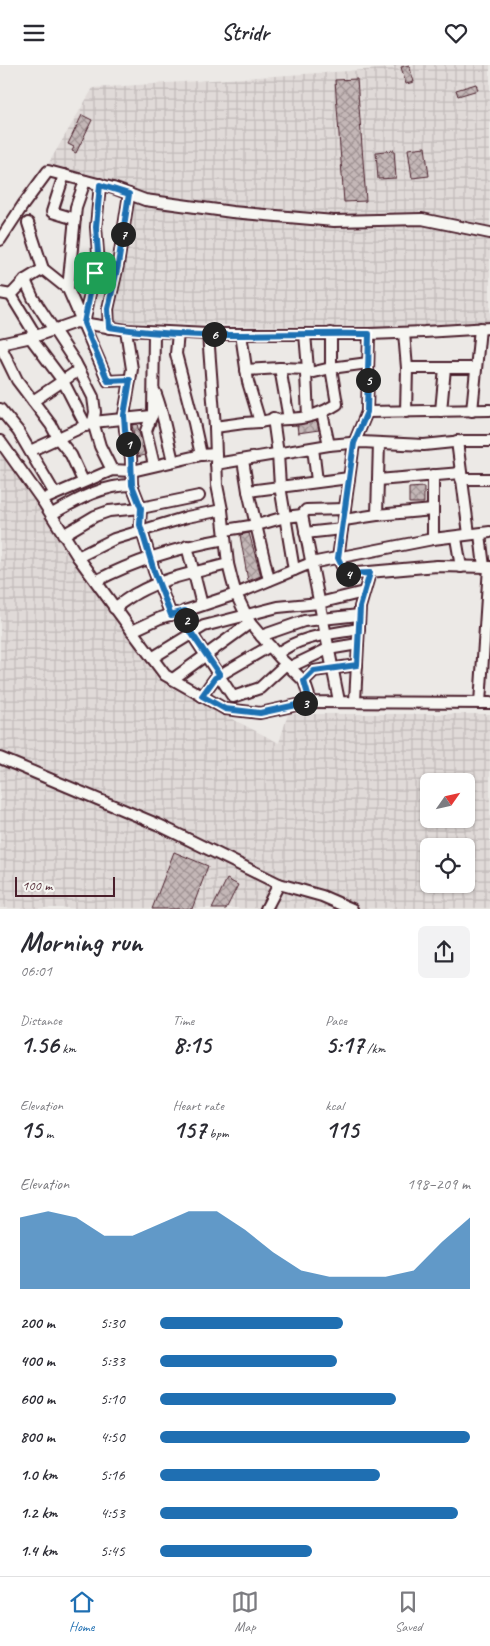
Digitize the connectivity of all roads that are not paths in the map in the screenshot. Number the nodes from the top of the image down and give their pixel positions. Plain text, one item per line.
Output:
1 (64, 175) junction
2 (85, 181) junction
3 (100, 185) junction
4 (129, 194) junction
5 (75, 219) junction
6 (28, 223) dead end
7 (490, 233) edge
8 (0, 240) edge
9 (43, 269) junction
10 (25, 280) junction
11 (68, 289) junction
12 (0, 293) edge
13 (11, 295) junction
14 (84, 323) junction
15 (109, 327) junction
16 (485, 328) edge
17 (54, 329) junction
18 (126, 330) junction
19 (154, 333) junction
20 (178, 333) junction
21 (330, 333) junction
22 (404, 333) junction
23 (208, 334) junction
24 (241, 334) junction
25 (369, 334) junction
26 (305, 335) junction
27 (33, 337) junction
28 (0, 345) edge
29 (368, 363) junction
30 (280, 368) junction
31 (331, 368) junction
32 (407, 368) junction
33 (476, 368) junction
34 (445, 369) junction
35 (79, 370) junction
36 (246, 370) junction
37 (307, 371) junction
38 (130, 380) junction
39 (63, 381) junction
40 (153, 388) junction
41 (33, 401) junction
42 (0, 409) edge
43 (490, 410) edge
44 (441, 411) junction
45 (472, 411) junction
46 (367, 412) junction
47 (406, 412) junction
48 (322, 413) junction
49 (308, 416) junction
50 (152, 417) junction
51 (273, 418) junction
52 (125, 419) junction
53 (289, 419) junction
54 (260, 422) junction
55 (90, 424) junction
56 (215, 427) junction
57 (59, 440) junction
58 (0, 441) edge
59 (457, 441) junction
60 (490, 441) edge
61 (354, 443) junction
62 (379, 443) junction
63 (329, 445) junction
64 (313, 448) junction
65 (30, 451) junction
66 (278, 454) junction
67 (200, 455) junction
68 (216, 459) junction
69 (243, 460) junction
70 (173, 461) junction
71 (154, 465) junction
72 (112, 470) junction
73 (132, 471) junction
74 (433, 475) junction
75 (461, 476) junction
76 (349, 478) junction
77 (490, 479) edge
78 (378, 480) junction
79 (83, 481) junction
80 (317, 481) junction
81 (132, 485) junction
82 (280, 486) junction
83 (248, 491) junction
84 (55, 494) junction
85 (199, 495) dead end
86 (42, 500) junction
87 (141, 508) junction
88 (345, 509) junction
89 (433, 509) junction
90 (222, 510) junction
91 (52, 514) junction
92 (302, 515) junction
93 (377, 515) junction
94 (285, 517) junction
95 (343, 524) junction
96 (257, 525) junction
97 (142, 531) junction
98 (305, 533) junction
99 (485, 533) edge
100 (225, 534) junction
101 (469, 534) junction
102 (63, 535) junction
103 (456, 537) junction
104 (433, 539) junction
105 (187, 546) junction
106 (78, 557) junction
107 (338, 558) junction
108 (151, 559) junction
109 (311, 563) junction
110 (228, 565) junction
111 (461, 567) junction
112 (488, 567) edge
113 (294, 570) junction
114 (193, 573) junction
115 (370, 573) junction
116 (269, 580) junction
117 (96, 581) junction
118 (158, 583) junction
119 (364, 592) junction
120 (236, 594) junction
121 (319, 603) junction
122 (202, 605) junction
123 (114, 607) junction
124 (185, 611) junction
125 (171, 615) junction
126 (359, 615) junction
127 (248, 619) junction
128 (322, 619) junction
129 (359, 629) junction
130 (132, 631) junction
131 (192, 633) junction
132 (325, 635) junction
133 (261, 636) junction
134 (358, 645) junction
135 (328, 649) junction
136 (273, 650) junction
137 (206, 654) junction
138 (152, 658) junction
139 (288, 665) junction
140 (357, 665) junction
141 (331, 669) junction
142 (220, 675) junction
143 (173, 679) junction
144 (304, 681) junction
145 (202, 696) junction
146 (339, 701) junction
147 (355, 701) junction
148 (310, 702) junction
149 (485, 703) edge
150 (0, 757) edge
151 (279, 884) junction
152 (266, 909) edge
153 (352, 909) edge

1 - 2 street
1 - 5 street
1 - 8 street
2 - 3 street
2 - 5 street
3 - 4 street
3 - 14 street
4 - 7 street
4 - 15 street
5 - 11 street
6 - 9 street
9 - 10 street
9 - 11 street
10 - 13 street
10 - 17 street
11 - 14 street
12 - 13 street
13 - 27 street
14 - 15 street
14 - 17 street
14 - 38 street
15 - 18 street
16 - 22 street
16 - 33 street
17 - 27 street
17 - 35 street
18 - 19 street
18 - 38 street
19 - 20 street
19 - 40 street
20 - 23 street
20 - 67 street
21 - 25 street
21 - 26 street
21 - 31 street
22 - 25 street
22 - 32 street
23 - 24 street
23 - 56 street
24 - 26 street
24 - 36 street
25 - 29 street
26 - 37 street
27 - 28 street
27 - 39 street
28 - 41 street
29 - 31 street
29 - 46 street
30 - 36 street
30 - 37 street
30 - 53 street
31 - 37 street
31 - 48 street
32 - 34 street
32 - 47 street
33 - 34 street
33 - 45 street
34 - 44 street
35 - 39 street
35 - 55 street
36 - 54 street
37 - 49 street
38 - 52 street
39 - 41 street
39 - 55 street
40 - 50 street
40 - 70 street
41 - 57 street
42 - 65 street
43 - 45 street
44 - 45 street
44 - 47 street
46 - 47 street
46 - 61 street
48 - 49 street
48 - 63 street
49 - 53 street
50 - 52 street
50 - 71 street
51 - 53 street
51 - 54 street
51 - 66 street
52 - 55 street
52 - 73 street
54 - 56 street
55 - 57 street
55 - 72 street
56 - 68 street
57 - 65 street
57 - 79 street
58 - 86 street
59 - 60 street
59 - 62 street
59 - 75 street
61 - 62 street
61 - 63 street
61 - 76 street
62 - 78 street
63 - 64 street
64 - 66 street
64 - 80 street
65 - 84 street
66 - 69 street
66 - 82 street
67 - 68 street
67 - 70 street
68 - 69 street
68 - 90 street
69 - 83 street
70 - 71 street
71 - 73 street
72 - 73 street
72 - 79 street
73 - 81 street
74 - 75 street
74 - 78 street
74 - 89 street
75 - 77 street
75 - 101 street
76 - 80 street
76 - 88 street
78 - 93 street
79 - 84 street
80 - 82 street
81 - 87 street
81 - 91 street
82 - 83 street
82 - 94 street
83 - 96 street
84 - 86 street
85 - 87 street
86 - 91 street
87 - 97 street
87 - 102 street
88 - 92 street
88 - 95 street
89 - 93 street
89 - 104 street
90 - 97 street
90 - 100 street
91 - 102 street
92 - 94 street
92 - 98 street
93 - 95 street
94 - 96 street
94 - 113 street
95 - 98 street
95 - 107 street
96 - 100 street
96 - 116 street
97 - 106 street
97 - 108 street
98 - 109 street
99 - 101 street
99 - 112 street
100 - 105 street
100 - 110 street
101 - 103 street
102 - 106 street
103 - 104 street
103 - 111 street
104 - 107 street
105 - 108 street
105 - 114 street
106 - 117 street
107 - 109 street
107 - 115 street
108 - 117 street
108 - 118 street
109 - 113 street
109 - 121 street
110 - 114 street
110 - 120 street
111 - 112 street
111 - 115 street
112 - 149 street
113 - 116 street
114 - 118 street
114 - 122 street
115 - 119 street
116 - 120 street
117 - 123 street
118 - 123 street
118 - 125 street
119 - 121 street
119 - 126 street
120 - 122 street
120 - 127 street
121 - 127 street
121 - 128 street
122 - 124 street
123 - 130 street
124 - 125 street
124 - 131 street
125 - 130 street
126 - 128 street
126 - 129 street
127 - 131 street
127 - 133 street
127 - 137 street
128 - 132 street
128 - 133 street
129 - 132 street
129 - 134 street
130 - 138 street
131 - 137 street
131 - 138 street
132 - 135 street
132 - 136 street
133 - 136 street
134 - 135 street
134 - 140 street
135 - 139 street
135 - 141 street
136 - 139 street
136 - 142 street
137 - 142 street
137 - 143 street
138 - 143 street
139 - 142 street
139 - 144 street
140 - 141 street
140 - 147 street
141 - 144 street
141 - 146 street
142 - 145 street
143 - 145 street
144 - 148 street
145 - 148 street
146 - 147 street
146 - 148 street
147 - 149 street
150 - 151 street
151 - 152 street
151 - 153 street

